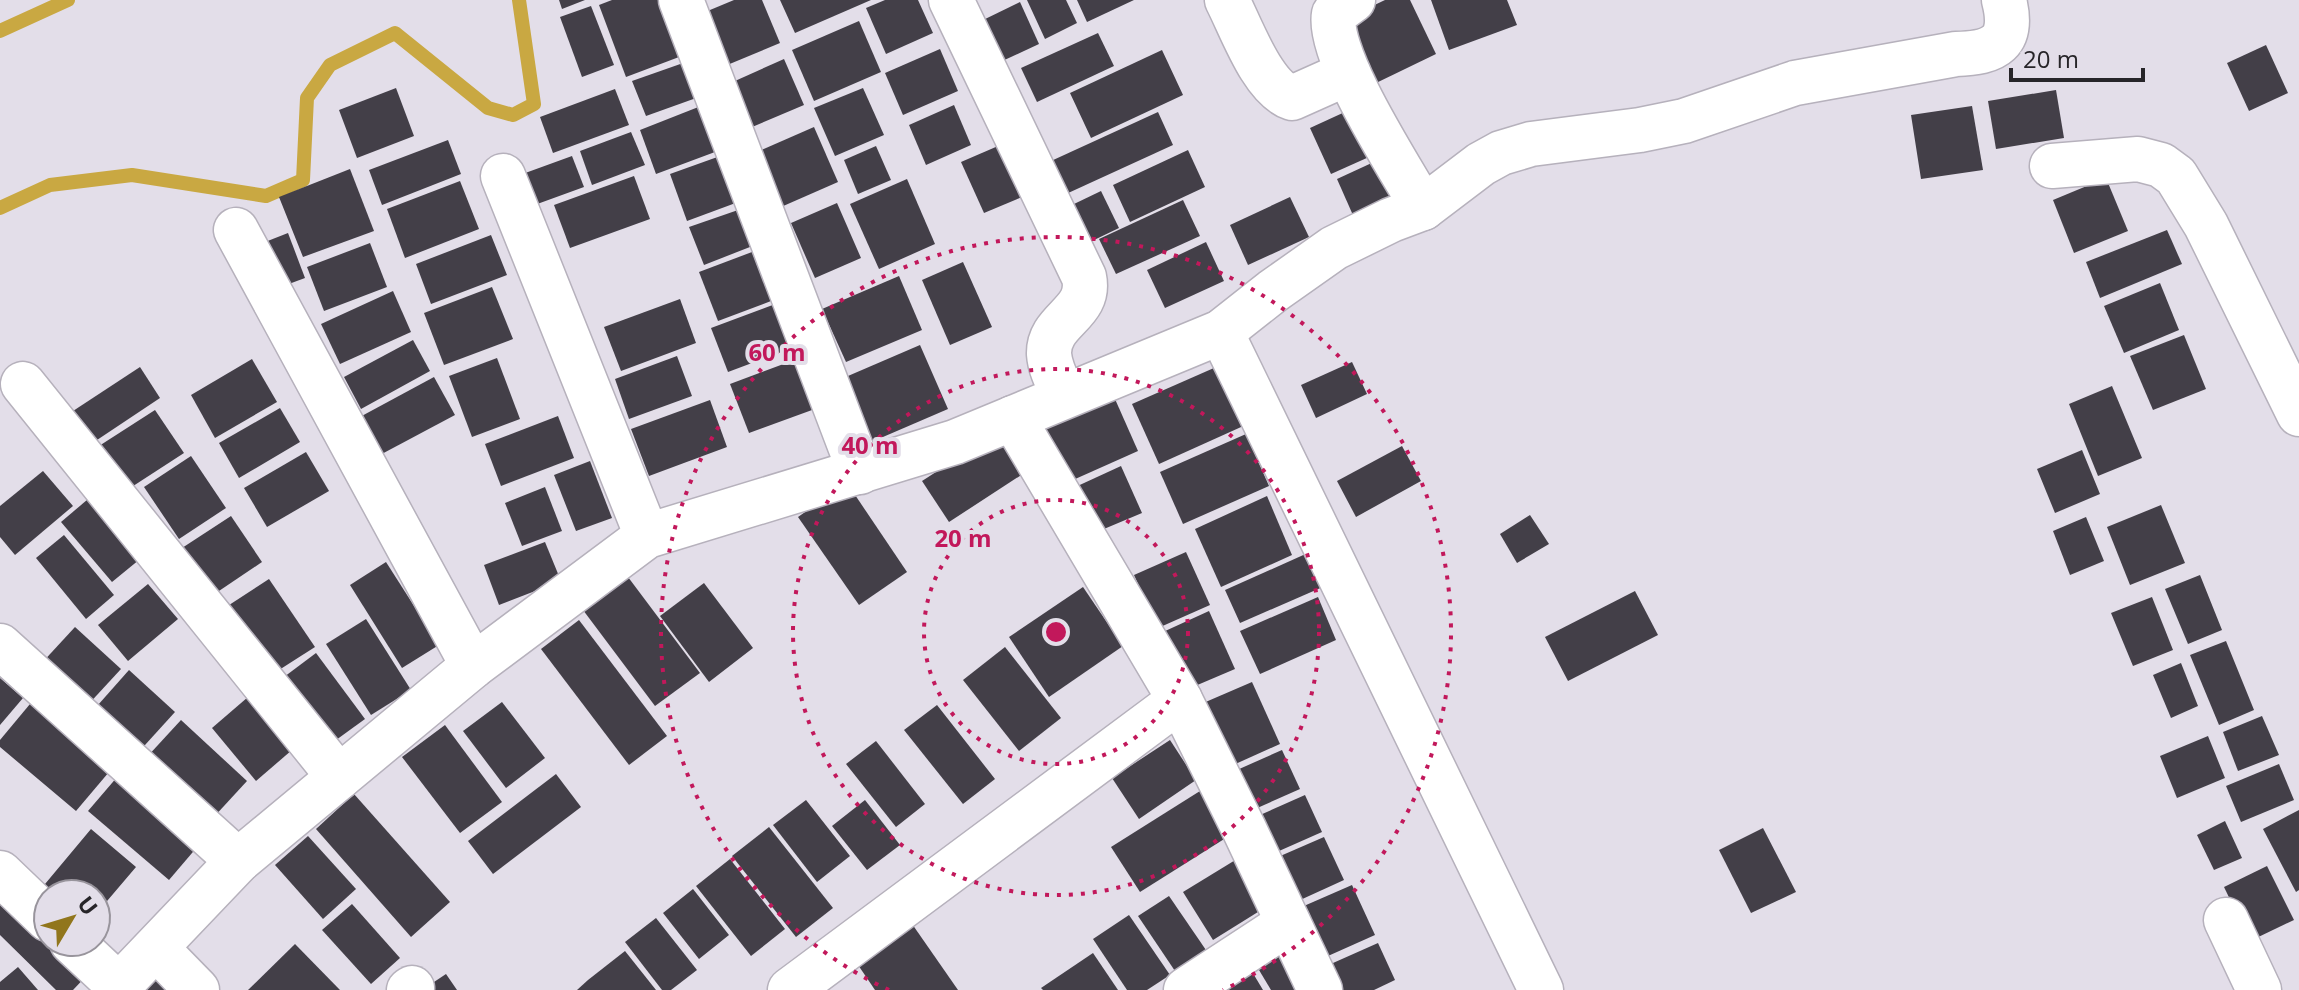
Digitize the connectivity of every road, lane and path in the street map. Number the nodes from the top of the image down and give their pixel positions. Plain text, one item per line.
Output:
1 (681, 0) edge
2 (951, 0) edge
3 (1227, 0) edge
4 (1353, 0) edge
5 (2004, 0) edge
6 (1348, 73) junction
7 (2052, 166) dead end
8 (503, 176) dead end
9 (1423, 208) junction
10 (236, 230) dead end
11 (1221, 332) junction
12 (23, 384) dead end
13 (1064, 396) junction
14 (2299, 414) edge
15 (1013, 418) junction
16 (860, 472) junction
17 (647, 536) junction
18 (0, 646) edge
19 (473, 666) junction
20 (1180, 700) junction
21 (339, 777) junction
22 (238, 861) junction
23 (0, 873) edge
24 (32, 904) edge
25 (2226, 920) dead end
26 (1288, 923) junction
27 (157, 949) junction
28 (88, 958) edge
29 (117, 988) edge
30 (197, 990) edge
31 (790, 990) edge
32 (1186, 990) edge
33 (1320, 990) edge
34 (1541, 990) edge
35 (2259, 990) edge

1 - 16 street
2 - 13 street
3 - 6 street
4 - 6 street
5 - 9 street
6 - 9 street
7 - 14 street
8 - 17 street
9 - 11 street
10 - 19 street
11 - 13 street
11 - 34 street
12 - 21 street
13 - 15 street
15 - 16 street
15 - 20 street
16 - 17 street
17 - 19 street
18 - 22 street
19 - 21 street
20 - 26 street
20 - 31 street
21 - 22 street
22 - 27 street
23 - 24 street
25 - 35 street
26 - 32 street
26 - 33 street
27 - 29 street
27 - 30 street
28 - 29 street

